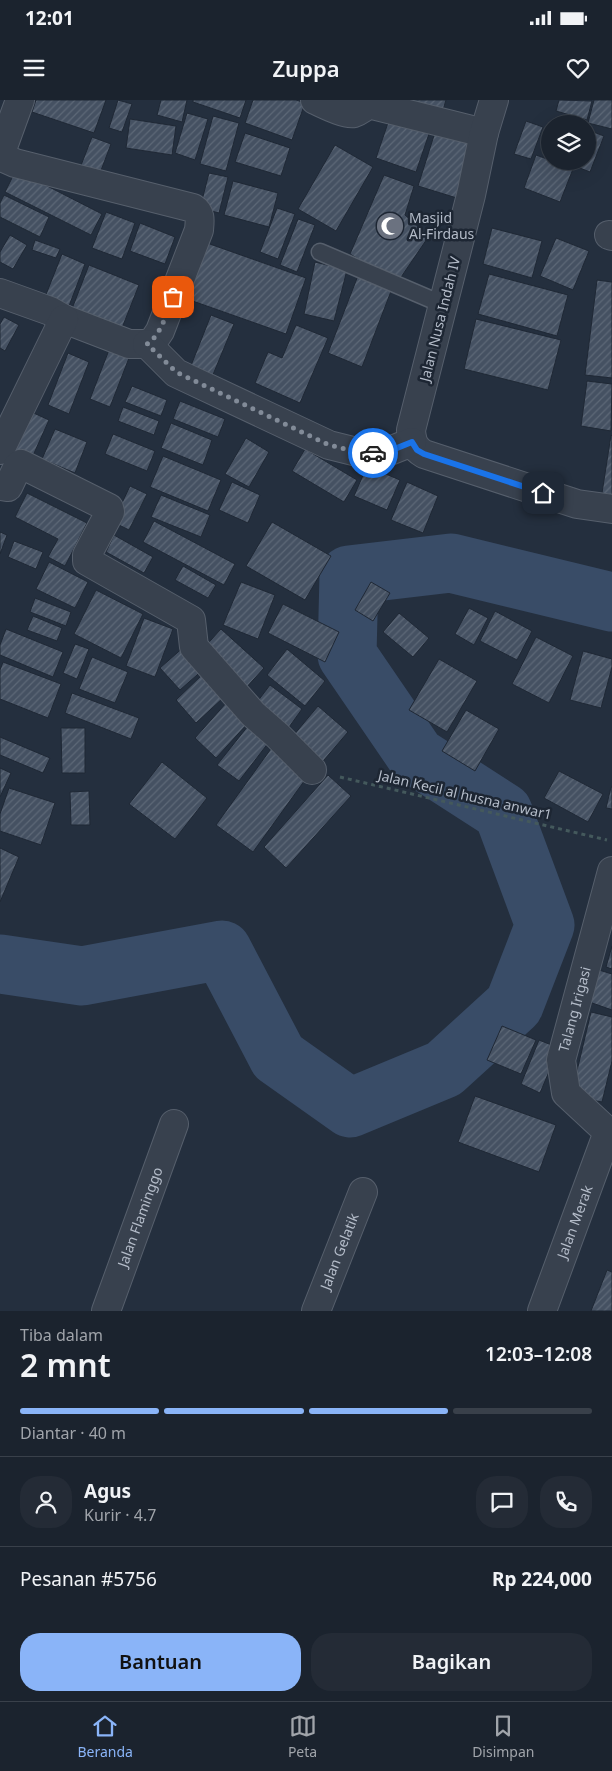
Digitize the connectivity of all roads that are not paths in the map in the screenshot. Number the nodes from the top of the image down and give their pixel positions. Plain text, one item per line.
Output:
1 (20, 100) edge
2 (315, 100) edge
3 (494, 100) edge
4 (484, 133) junction
5 (320, 252) dead end
6 (0, 293) edge
7 (444, 305) junction
8 (64, 320) junction
9 (147, 344) junction
10 (415, 446) junction
11 (0, 450) edge
12 (0, 486) edge
13 (612, 509) edge
14 (312, 770) road end
15 (612, 871) edge
16 (174, 1124) dead end
17 (608, 1132) joint
18 (363, 1192) dead end
19 (106, 1311) edge
20 (316, 1311) edge
21 (542, 1311) edge

1 - 9 street
2 - 4 street
3 - 4 street, Jalan Nusa Indah IV
4 - 7 street, Jalan Nusa Indah IV
5 - 7 lane
6 - 8 street
7 - 10 street, Jalan Nusa Indah IV
8 - 9 street
8 - 11 street
9 - 10 street
10 - 13 street
12 - 14 street
15 - 17 street, Talang Irigasi
16 - 19 street, Jalan Flaminggo
17 - 21 street, Jalan Merak
18 - 20 street, Jalan Gelatik

